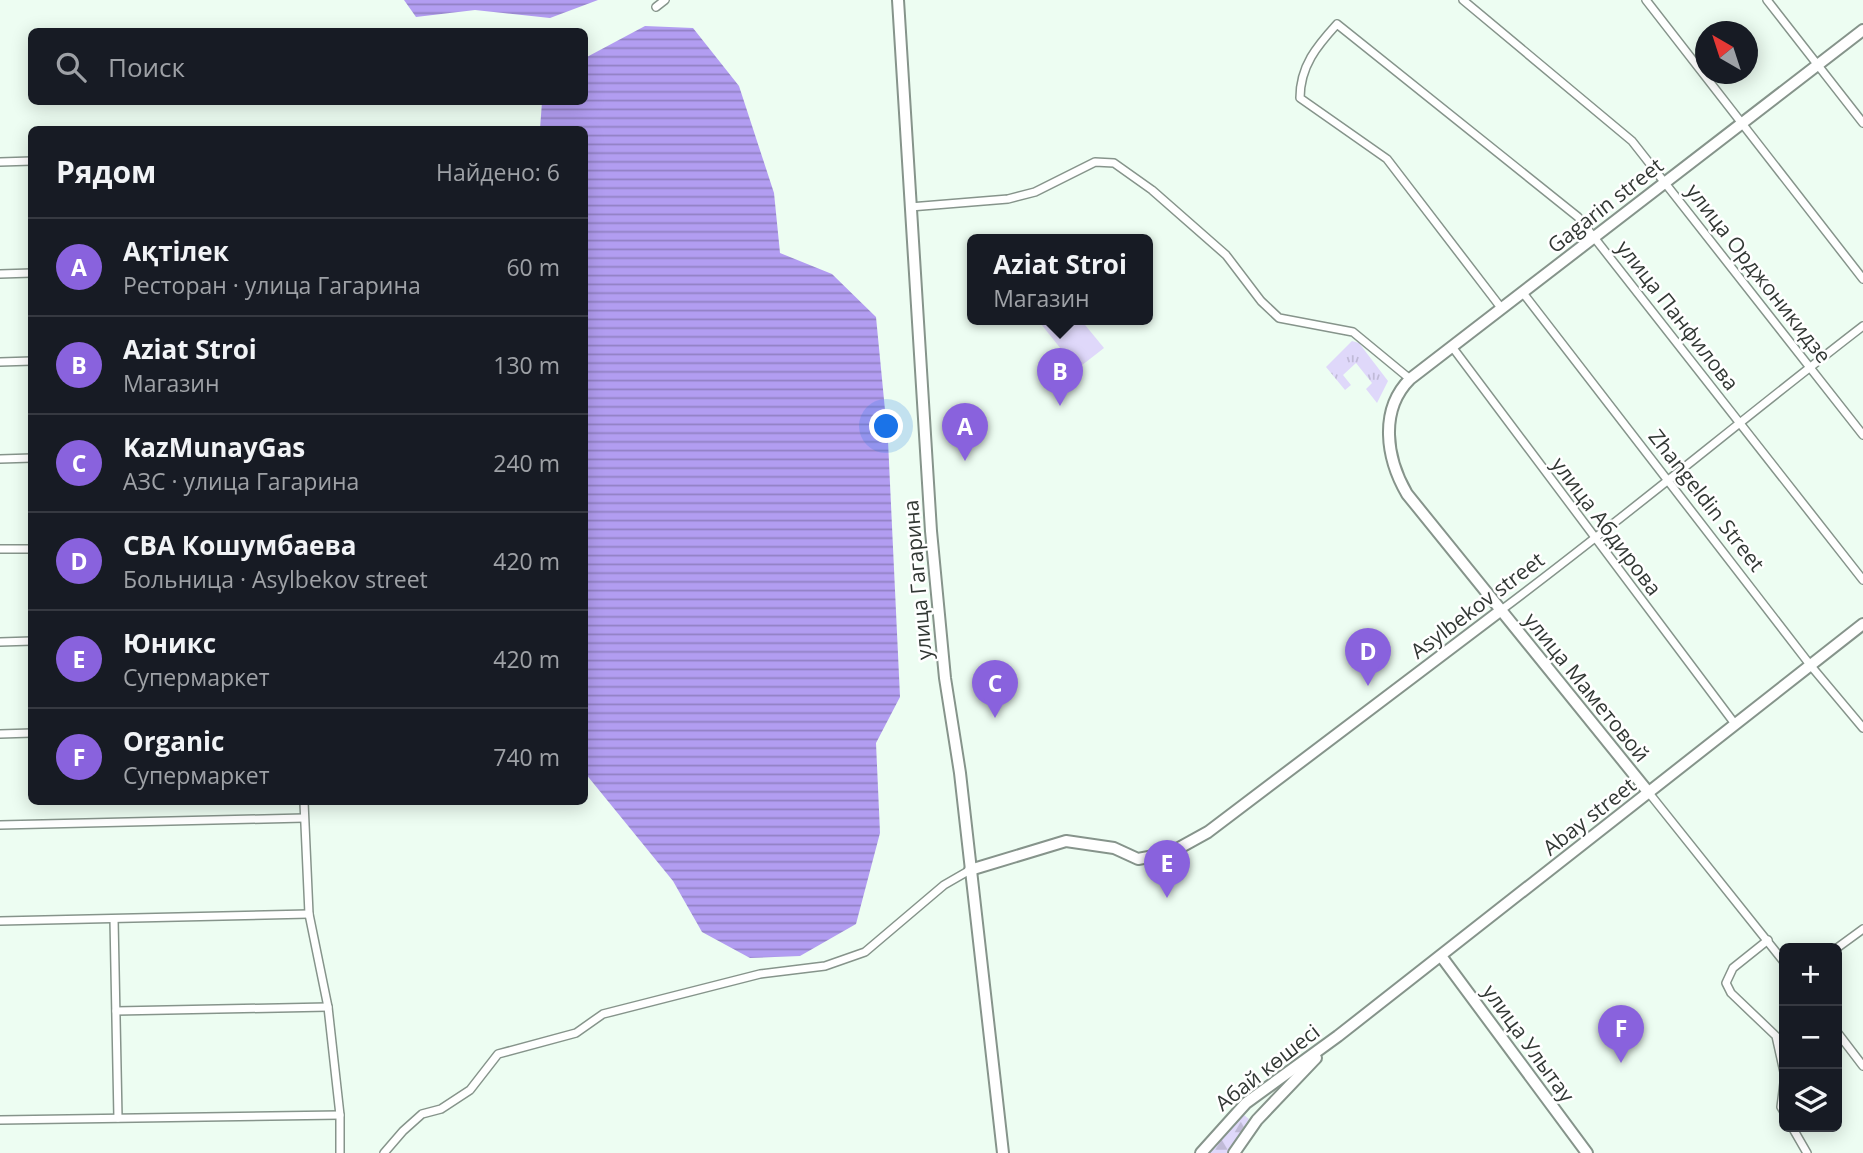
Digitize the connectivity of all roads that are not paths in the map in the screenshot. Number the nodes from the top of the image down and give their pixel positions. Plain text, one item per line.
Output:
1 (664, 0) edge
2 (898, 0) edge
3 (1464, 0) edge
4 (1646, 0) edge
5 (1767, 0) edge
6 (656, 7) dead end
7 (1863, 30) edge
8 (1817, 64) junction
9 (1742, 122) junction
10 (1863, 123) edge
11 (28, 161) edge
12 (0, 162) edge
13 (1666, 182) junction
14 (909, 206) junction
15 (1595, 237) junction
16 (28, 272) edge
17 (0, 274) edge
18 (1863, 279) edge
19 (1523, 293) junction
20 (1502, 310) junction
21 (1863, 326) edge
22 (1453, 348) junction
23 (28, 361) edge
24 (0, 362) edge
25 (1810, 367) junction
26 (1410, 379) junction
27 (1739, 422) junction
28 (1389, 424) joint
29 (1863, 435) edge
30 (0, 458) edge
31 (28, 458) edge
32 (1669, 480) junction
33 (1595, 540) junction
34 (0, 549) edge
35 (28, 549) edge
36 (1863, 580) edge
37 (1500, 611) junction
38 (1863, 625) edge
39 (28, 641) edge
40 (0, 642) edge
41 (1811, 666) junction
42 (1735, 723) junction
43 (1863, 728) edge
44 (28, 733) edge
45 (0, 734) edge
46 (1649, 793) junction
47 (304, 805) edge
48 (304, 818) junction
49 (0, 825) edge
50 (970, 870) junction
51 (309, 914) junction
52 (114, 919) junction
53 (0, 921) edge
54 (1863, 929) edge
55 (1768, 940) junction
56 (1842, 944) edge
57 (1779, 955) edge
58 (1441, 956) junction
59 (328, 1007) junction
60 (116, 1011) junction
61 (1338, 1036) junction
62 (1842, 1039) edge
63 (1863, 1066) edge
64 (1783, 1069) edge
65 (340, 1115) junction
66 (118, 1118) junction
67 (0, 1120) edge
68 (1795, 1132) edge
69 (340, 1153) edge
70 (384, 1153) edge
71 (1003, 1153) edge
72 (1201, 1153) edge
73 (1234, 1153) edge
74 (1587, 1153) edge
75 (1807, 1153) edge

1 - 6 street
2 - 14 main road, улица Гагарина
3 - 13 street, улица Орджоникидзе
4 - 9 street
5 - 8 street
7 - 8 main road, Gagarin street
8 - 9 main road, Gagarin street
8 - 10 street
9 - 13 main road, Gagarin street
9 - 18 street
11 - 12 street
13 - 15 main road, Gagarin street
13 - 25 street, улица Орджоникидзе
14 - 26 street
14 - 50 main road, улица Гагарина
15 - 19 main road, Gagarin street
15 - 20 street, улица Панфилова
15 - 27 street, улица Панфилова
16 - 17 street
19 - 20 main road, Gagarin street
19 - 32 street, Zhangeldin Street
20 - 22 main road, Gagarin street
21 - 25 street, Asylbekov street
22 - 26 main road, Gagarin street
22 - 33 street, улица Абдирова
23 - 24 street
25 - 27 street, Asylbekov street
25 - 29 street, улица Орджоникидзе
26 - 28 main road, Gagarin street
27 - 32 street, Asylbekov street
27 - 36 street, улица Панфилова
28 - 37 main road, улица Маметовой
30 - 31 street
32 - 33 street, Asylbekov street
32 - 41 street, Zhangeldin Street
33 - 37 street, Asylbekov street
33 - 42 street, улица Абдирова
34 - 35 street
37 - 46 main road, улица Маметовой
37 - 50 main road, Asylbekov street
38 - 41 main road, Abay street
39 - 40 street
41 - 42 main road, Abay street
41 - 43 street, Zhangeldin Street
42 - 46 main road, Abay street
44 - 45 street
46 - 55 street, улица Маметовой
46 - 58 main road, Abay street
47 - 48 street
48 - 49 street
48 - 51 street
50 - 70 street
50 - 71 main road, улица Гагарина
51 - 52 street
51 - 59 street
52 - 53 street
52 - 60 street
54 - 56 street
55 - 57 street, улица Маметовой
55 - 64 street
58 - 61 main road, Abay street
58 - 74 main road, улица Улытау
59 - 60 street
59 - 65 street
60 - 66 street
61 - 72 main road, Абай көшесі
61 - 73 main road, Абай көшесі
62 - 63 street
65 - 66 street
65 - 69 street
66 - 67 street
68 - 75 street

